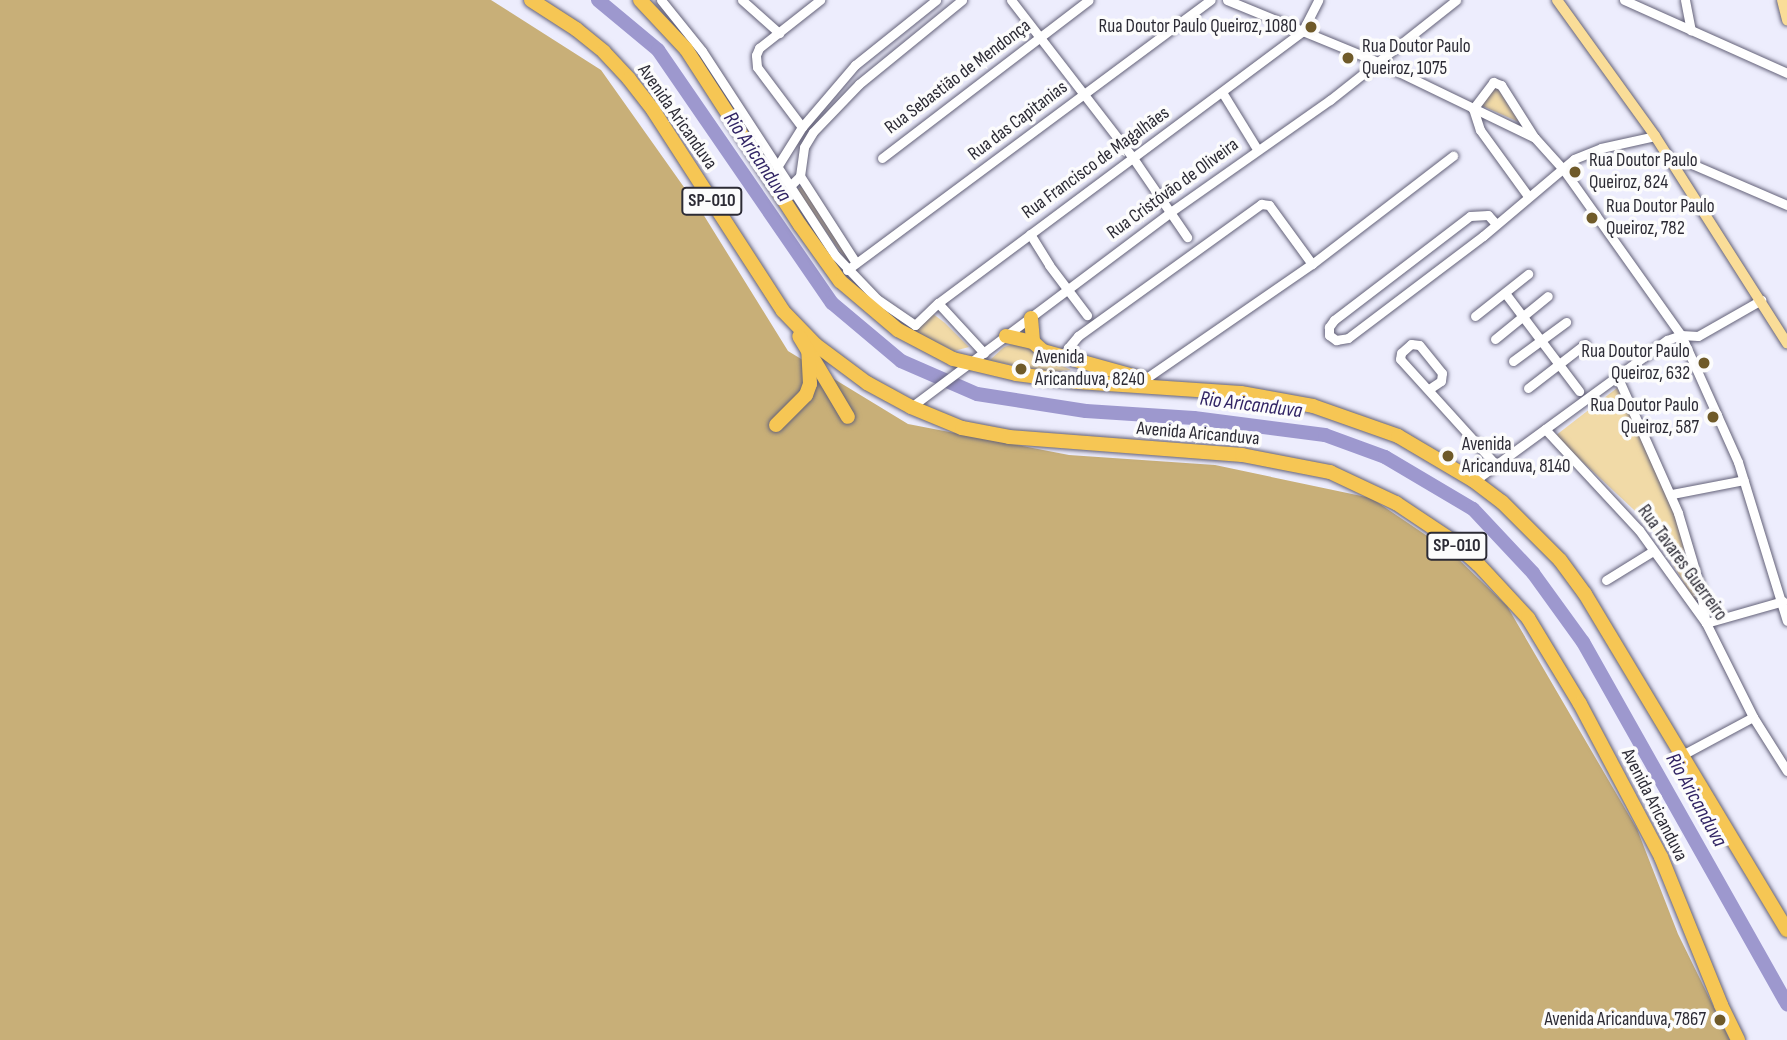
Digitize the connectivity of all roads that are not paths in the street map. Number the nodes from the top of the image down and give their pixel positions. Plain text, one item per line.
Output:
1 (531, 0) edge
2 (640, 0) edge
3 (661, 0) edge
4 (742, 0) edge
5 (820, 0) edge
6 (935, 0) edge
7 (962, 0) edge
8 (1011, 0) edge
9 (1089, 0) edge
10 (1210, 0) edge
11 (1227, 0) edge
12 (1318, 0) edge
13 (1456, 0) edge
14 (1557, 0) edge
15 (1624, 0) edge
16 (1685, 0) edge
17 (1782, 0) edge
18 (1787, 20) edge
19 (1691, 30) junction
20 (1302, 32) junction
21 (779, 33) junction
22 (1039, 38) junction
23 (1378, 62) junction
24 (1787, 73) edge
25 (1222, 92) junction
26 (1083, 95) junction
27 (1473, 109) junction
28 (802, 127) junction
29 (1655, 136) junction
30 (1535, 138) junction
31 (1257, 149) junction
32 (1453, 156) dead end
33 (882, 158) dead end
34 (1133, 158) junction
35 (1672, 163) junction
36 (777, 167) junction
37 (1563, 169) junction
38 (800, 176) junction
39 (790, 186) junction
40 (1528, 195) junction
41 (1787, 205) edge
42 (1169, 213) junction
43 (1500, 220) junction
44 (1030, 234) junction
45 (1187, 237) dead end
46 (856, 263) junction
47 (1312, 264) junction
48 (848, 270) junction
49 (1528, 274) dead end
50 (1068, 289) junction
51 (1506, 293) junction
52 (1548, 296) dead end
53 (1761, 300) junction
54 (938, 303) junction
55 (783, 312) junction
56 (1087, 315) dead end
57 (1475, 316) dead end
58 (1522, 316) junction
59 (1031, 318) junction
60 (1566, 322) dead end
61 (1681, 335) junction
62 (1006, 336) junction
63 (1494, 339) dead end
64 (1541, 340) junction
65 (1033, 342) junction
66 (1585, 344) dead end
67 (1787, 344) edge
68 (808, 351) junction
69 (984, 353) junction
70 (1513, 361) dead end
71 (970, 364) junction
72 (1085, 364) junction
73 (1559, 365) junction
74 (1145, 379) junction
75 (1618, 379) junction
76 (1179, 388) junction
77 (1528, 388) dead end
78 (1429, 389) junction
79 (1583, 396) junction
80 (916, 403) junction
81 (848, 417) dead end
82 (776, 425) dead end
83 (1545, 429) junction
84 (1496, 465) junction
85 (1744, 480) junction
86 (1474, 481) junction
87 (1672, 494) junction
88 (1653, 551) junction
89 (1606, 580) dead end
90 (1783, 601) junction
91 (1787, 621) edge
92 (1706, 623) junction
93 (1753, 717) junction
94 (1684, 754) junction
95 (1782, 755) edge
96 (1787, 771) edge
97 (1786, 925) edge
98 (1738, 1040) edge

1 - 55 highway, Avenida Aricanduva / SP-010
2 - 71 highway, SP-010
3 - 36 street
4 - 21 street
5 - 21 street
6 - 28 street
7 - 38 street
8 - 22 street
9 - 22 street, Rua Sebastião de Mendonça
10 - 26 street, Rua das Capitanias
11 - 20 street
12 - 20 street
13 - 23 street, Rua Cristóvão de Oliveira
14 - 29 main road
15 - 19 street
16 - 19 street
17 - 18 main road
19 - 24 street
20 - 23 street
20 - 25 street, Rua Francisco de Magalhães
21 - 28 street
22 - 26 street
22 - 33 street, Rua Sebastião de Mendonça
23 - 27 street
23 - 31 street, Rua Cristóvão de Oliveira
25 - 31 street
25 - 34 street, Rua Francisco de Magalhães
26 - 34 street
26 - 46 street, Rua das Capitanias
27 - 30 street
27 - 30 street
27 - 40 street
28 - 36 street
29 - 35 main road
29 - 37 street
30 - 37 street
31 - 42 street, Rua Cristóvão de Oliveira
32 - 47 street
34 - 42 street
34 - 44 street, Rua Francisco de Magalhães
35 - 41 street
35 - 53 main road
36 - 39 street
37 - 40 street
37 - 61 street
38 - 39 street
38 - 46 street
39 - 48 street
40 - 43 street
42 - 45 street
42 - 50 street, Rua Cristóvão de Oliveira
43 - 43 street
44 - 50 street
44 - 54 street, Rua Francisco de Magalhães
46 - 48 street, Rua das Capitanias
47 - 72 street
47 - 74 street
48 - 54 street, Rua Francisco de Magalhães
49 - 51 street
50 - 56 street
50 - 59 street, Rua Cristóvão de Oliveira
51 - 57 street
51 - 58 street
52 - 58 street
53 - 61 street
53 - 67 main road
54 - 69 street
55 - 68 highway
55 - 80 highway, Avenida Aricanduva / SP-010
58 - 63 street
58 - 64 street
59 - 62 street, Rua Cristóvão de Oliveira
59 - 65 highway
60 - 64 street
61 - 75 street
61 - 85 street
62 - 65 highway
62 - 69 street, Rua Cristóvão de Oliveira
64 - 70 street
64 - 73 street
65 - 72 highway
66 - 73 street
68 - 81 highway
68 - 82 highway
69 - 71 street, Rua Cristóvão de Oliveira
71 - 76 highway, SP-010
71 - 80 street, Rua Cristóvão de Oliveira
72 - 74 highway
73 - 77 street
73 - 79 street
74 - 76 highway
75 - 79 street
75 - 87 street
76 - 86 highway, SP-010
78 - 78 street
78 - 84 street
79 - 83 street
80 - 98 highway, Avenida Aricanduva / SP-010
83 - 84 street
83 - 88 street, Rua Tavares Guerreiro
84 - 86 street
85 - 87 street
85 - 90 street
86 - 94 highway, SP-010
87 - 92 street
88 - 89 street
88 - 92 street, Rua Tavares Guerreiro
90 - 91 street
90 - 92 street
92 - 93 street, Rua Tavares Guerreiro
93 - 94 street
93 - 95 street, Rua Tavares Guerreiro
94 - 97 highway, SP-010
95 - 96 street, Rua Tavares Guerreiro

